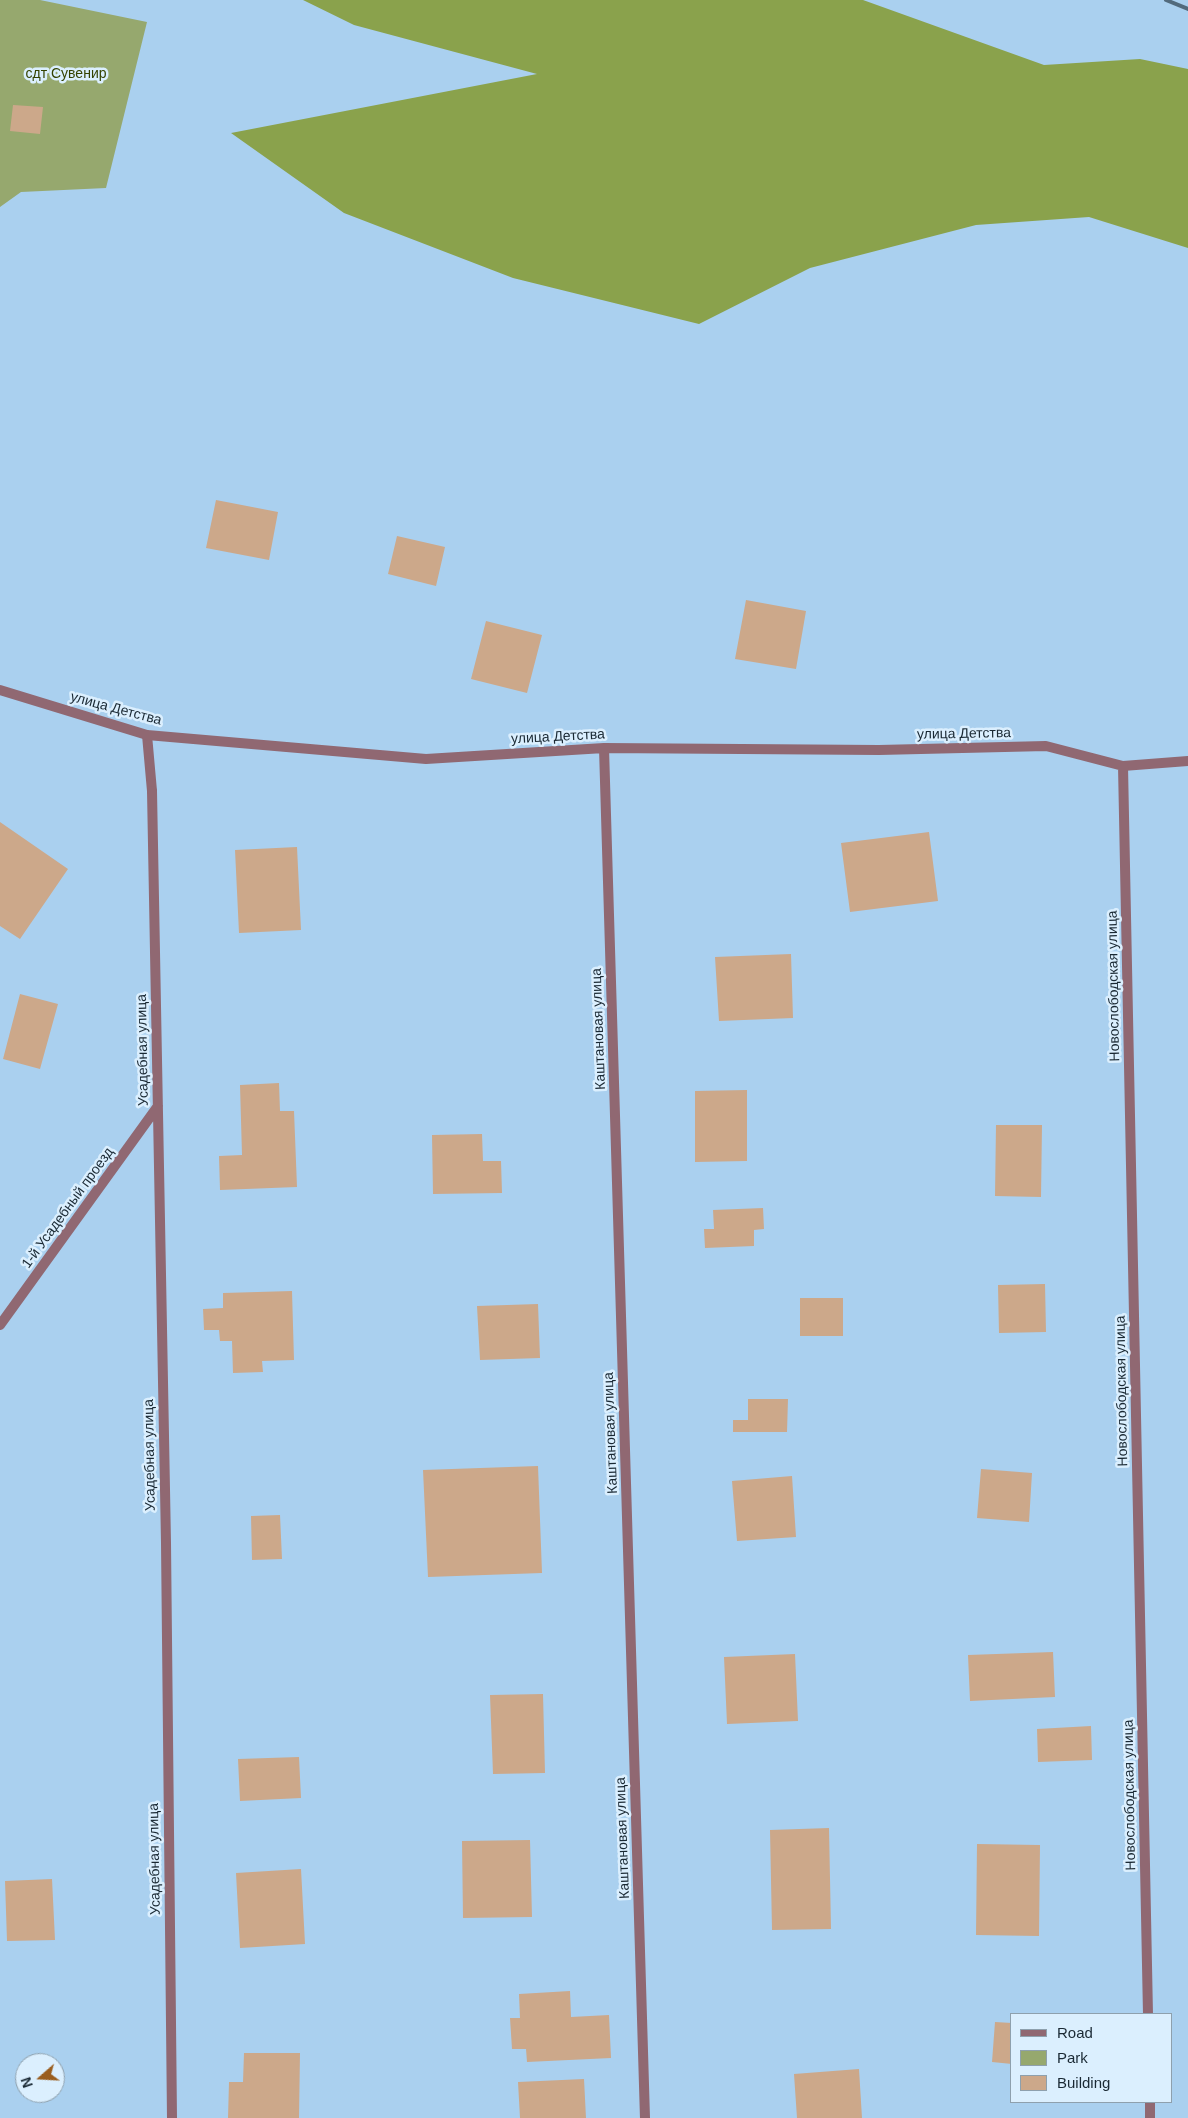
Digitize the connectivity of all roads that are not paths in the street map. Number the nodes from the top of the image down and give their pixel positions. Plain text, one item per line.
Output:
1 (0, 690) edge
2 (147, 735) junction
3 (604, 748) junction
4 (1188, 761) edge
5 (1124, 766) junction
6 (158, 1106) junction
7 (0, 1325) edge
8 (1148, 2013) edge
9 (1150, 2103) edge
10 (172, 2118) edge
11 (645, 2118) edge
12 (1150, 2118) edge

1 - 2 street, улица Детства
2 - 3 street, улица Детства
2 - 6 street, Усадебная улица
3 - 5 street, улица Детства
3 - 11 street, Каштановая улица
4 - 5 street, улица Детства
5 - 8 street, Новослободская улица
6 - 7 street, 1-й Усадебный проезд
6 - 10 street, Усадебная улица
9 - 12 street

